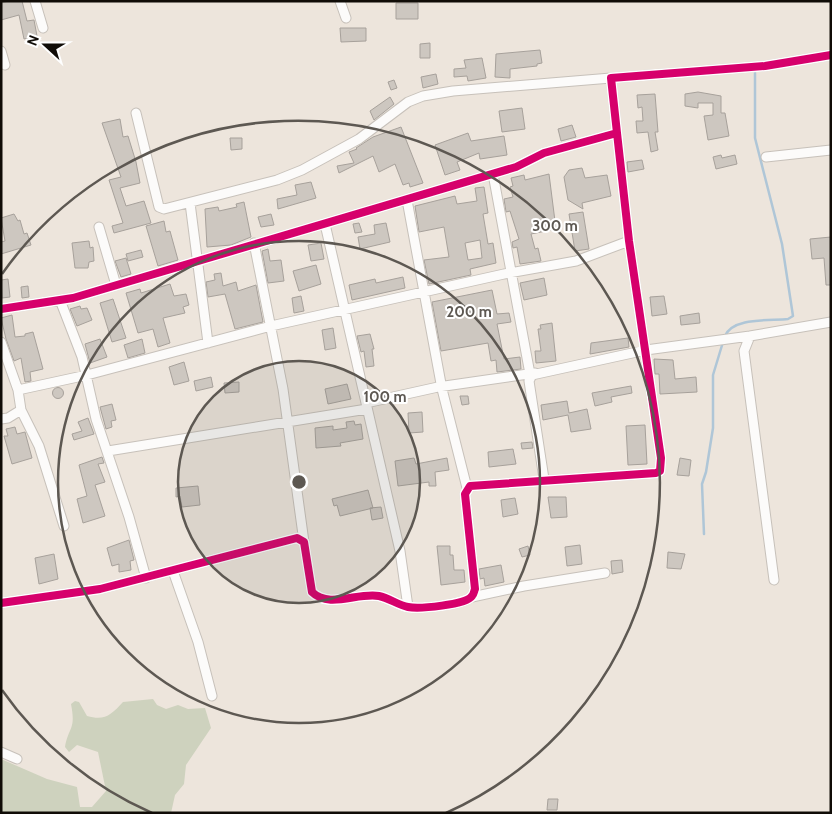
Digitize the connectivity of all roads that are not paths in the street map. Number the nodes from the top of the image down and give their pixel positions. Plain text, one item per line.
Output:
1 (35, 1) edge
2 (340, 1) edge
3 (346, 18) dead end
4 (43, 28) dead end
5 (1, 51) edge
6 (831, 55) edge
7 (5, 65) dead end
8 (611, 78) junction
9 (136, 113) dead end
10 (617, 133) junction
11 (831, 150) edge
12 (766, 157) dead end
13 (492, 174) junction
14 (407, 200) junction
15 (190, 203) junction
16 (325, 224) junction
17 (99, 227) dead end
18 (629, 241) junction
19 (254, 243) junction
20 (198, 261) junction
21 (510, 273) junction
22 (116, 285) junction
23 (423, 292) junction
24 (60, 300) junction
25 (1, 309) edge
26 (346, 310) junction
27 (831, 322) edge
28 (271, 326) junction
29 (750, 336) junction
30 (1, 342) edge
31 (208, 343) junction
32 (646, 350) junction
33 (533, 373) junction
34 (87, 375) junction
35 (441, 387) junction
36 (18, 390) junction
37 (367, 406) junction
38 (21, 410) junction
39 (1, 419) edge
40 (286, 422) junction
41 (108, 451) junction
42 (544, 479) junction
43 (467, 488) junction
44 (64, 526) dead end
45 (304, 542) junction
46 (173, 571) junction
47 (605, 573) dead end
48 (146, 578) junction
49 (774, 580) dead end
50 (472, 597) junction
51 (1, 603) edge
52 (408, 607) junction
53 (212, 696) dead end
54 (1, 752) edge
55 (17, 759) dead end

1 - 4 street
2 - 3 street
5 - 7 street
6 - 8 street
8 - 10 street
8 - 15 street
9 - 15 street
10 - 13 street
10 - 18 street
11 - 12 street
13 - 14 street
13 - 21 street
14 - 16 street
14 - 23 street
15 - 20 street
16 - 19 street
16 - 26 street
17 - 22 street
18 - 21 street
18 - 32 street
19 - 20 street
19 - 28 street
20 - 22 street
20 - 31 street
21 - 23 street
21 - 33 street
22 - 24 street
23 - 26 street
23 - 35 street
24 - 25 street
24 - 34 street
26 - 28 street
26 - 37 street
27 - 29 street
28 - 31 street
28 - 40 street
29 - 32 street
29 - 49 street
30 - 36 street
31 - 34 street
32 - 33 street
32 - 42 street
33 - 35 street
33 - 42 street
34 - 36 street
34 - 41 street
35 - 37 street
35 - 43 street
36 - 38 street
37 - 40 street
37 - 52 street
38 - 39 street
38 - 44 street
40 - 41 street
40 - 45 street
41 - 48 street
42 - 43 street
43 - 50 street
45 - 46 street
45 - 52 street
46 - 48 street
46 - 53 street
47 - 50 street
48 - 51 street
50 - 52 street
54 - 55 street

